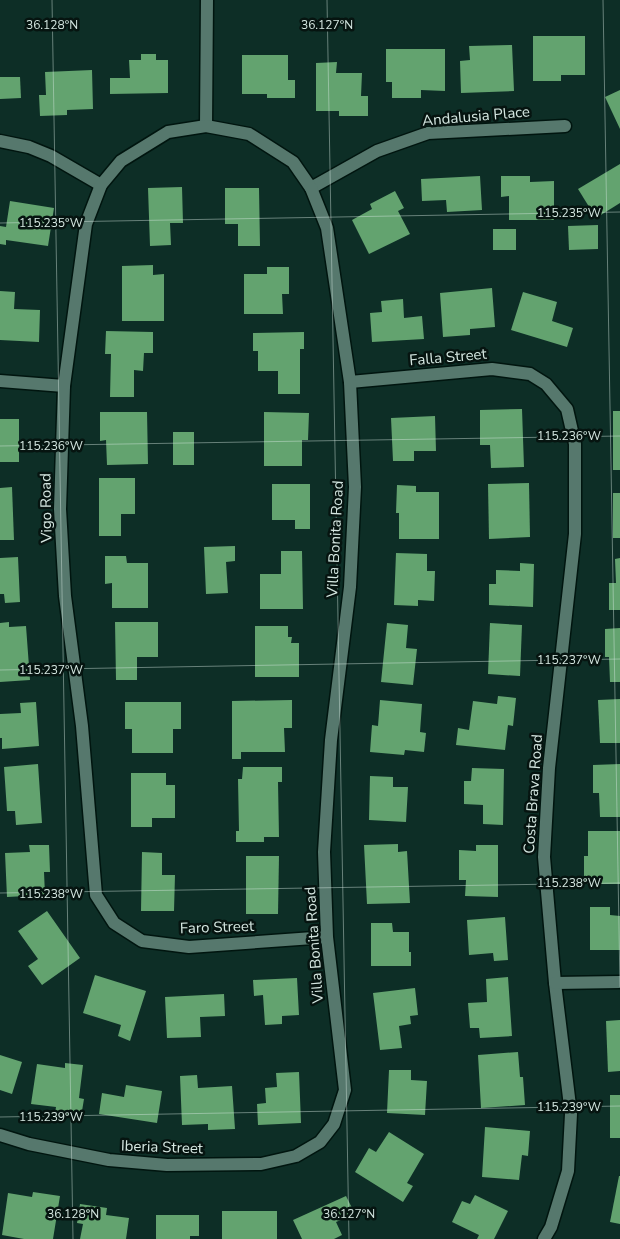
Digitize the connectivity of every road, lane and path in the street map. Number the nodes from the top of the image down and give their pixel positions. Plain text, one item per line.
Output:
1 (207, 0) edge
2 (206, 126) junction
3 (565, 126) dead end
4 (0, 142) edge
5 (101, 185) junction
6 (312, 188) junction
7 (0, 381) edge
8 (350, 382) junction
9 (546, 384) joint
10 (64, 386) junction
11 (114, 923) joint
12 (327, 937) junction
13 (555, 982) junction
14 (620, 982) edge
15 (0, 1135) edge
16 (320, 1142) joint
17 (544, 1239) edge

1 - 2 street
2 - 5 street, Vigo Road
2 - 6 street, Villa Bonita Road
3 - 6 street, Andalusia Place
4 - 5 street
5 - 10 street, Vigo Road
6 - 8 street, Villa Bonita Road
7 - 10 street
8 - 9 street, Falla Street
8 - 12 street, Villa Bonita Road
9 - 13 street, Costa Brava Road
10 - 11 street, Vigo Road
11 - 12 street, Faro Street
12 - 16 street, Villa Bonita Road
13 - 14 street
13 - 17 street, Costa Brava Road
15 - 16 street, Iberia Street

